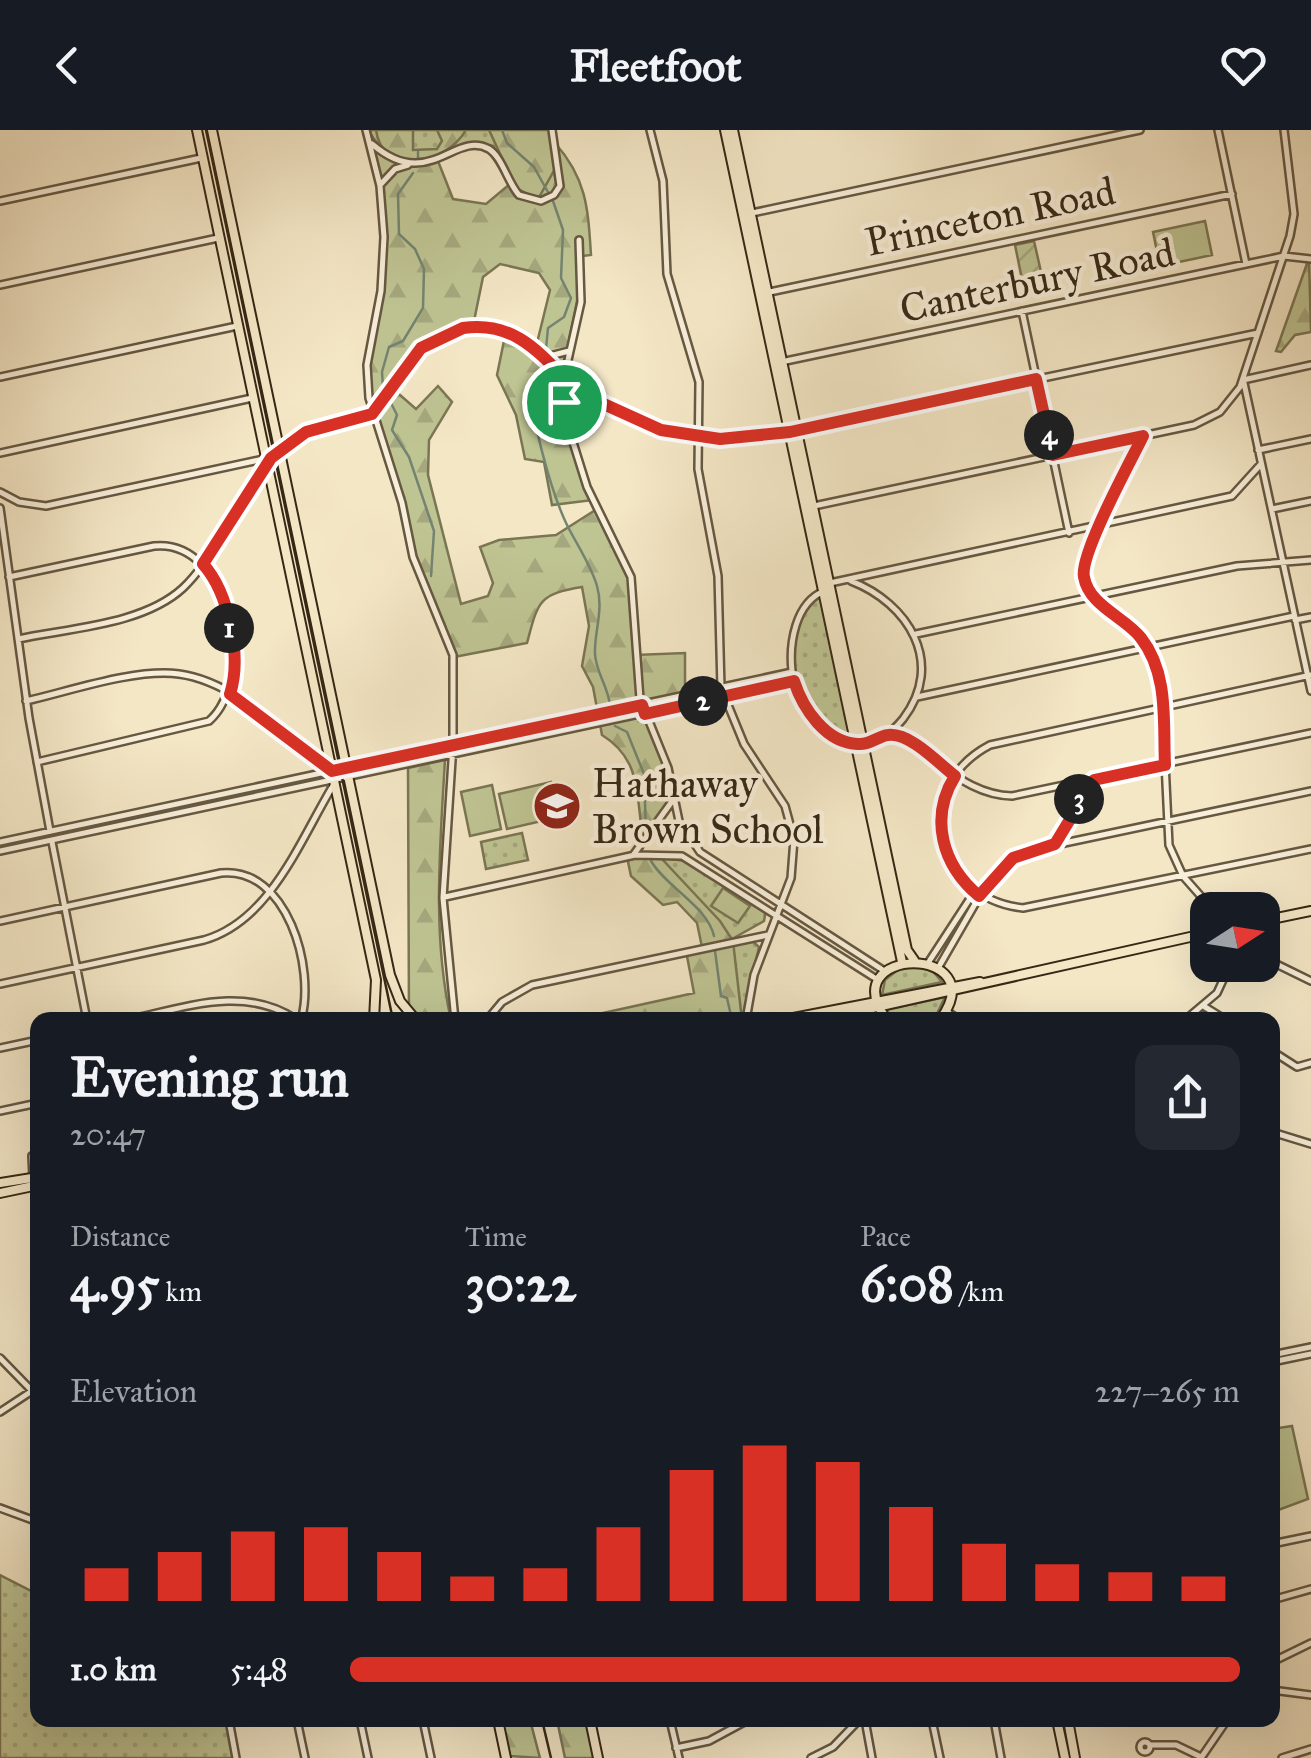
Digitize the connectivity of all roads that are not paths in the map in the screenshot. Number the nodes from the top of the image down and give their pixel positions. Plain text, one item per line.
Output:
1 (198, 130) edge
2 (212, 130) edge
3 (366, 130) edge
4 (552, 130) edge
5 (650, 130) edge
6 (725, 130) edge
7 (734, 130) edge
8 (1140, 130) edge
9 (1218, 130) edge
10 (1284, 130) edge
11 (370, 142) junction
12 (201, 158) junction
13 (411, 164) junction
14 (380, 186) junction
15 (1232, 194) junction
16 (0, 202) edge
17 (747, 214) junction
18 (218, 238) junction
19 (579, 240) dead end
20 (1284, 256) junction
21 (1311, 259) edge
22 (1246, 264) junction
23 (0, 285) edge
24 (764, 293) junction
25 (1022, 311) junction
26 (237, 326) junction
27 (1258, 333) junction
28 (571, 349) junction
29 (544, 357) junction
30 (779, 362) junction
31 (1311, 365) edge
32 (0, 378) edge
33 (564, 378) junction
34 (1036, 379) junction
35 (1243, 380) junction
36 (368, 387) junction
37 (389, 391) junction
38 (586, 396) junction
39 (252, 398) junction
40 (565, 407) junction
41 (372, 414) junction
42 (794, 431) junction
43 (1143, 436) junction
44 (696, 438) junction
45 (1311, 439) edge
46 (1258, 450) junction
47 (0, 452) edge
48 (1053, 455) junction
49 (270, 459) junction
50 (1261, 464) junction
51 (0, 492) edge
52 (1311, 501) edge
53 (810, 507) junction
54 (0, 508) edge
55 (1272, 509) junction
56 (1101, 526) junction
57 (1069, 533) junction
58 (1311, 560) edge
59 (203, 564) junction
60 (1284, 564) junction
61 (9, 577) junction
62 (848, 580) junction
63 (827, 587) junction
64 (1093, 596) junction
65 (1311, 617) edge
66 (1295, 618) junction
67 (915, 634) junction
68 (18, 639) junction
69 (1148, 648) junction
70 (792, 672) junction
71 (1310, 676) edge
72 (794, 681) junction
73 (722, 688) junction
74 (1311, 691) edge
75 (230, 694) junction
76 (723, 697) junction
77 (917, 697) junction
78 (26, 701) junction
79 (642, 705) junction
80 (1162, 706) junction
81 (645, 714) junction
82 (539, 727) junction
83 (1311, 733) edge
84 (888, 735) junction
85 (541, 736) junction
86 (860, 744) junction
87 (453, 746) junction
88 (453, 754) junction
89 (37, 762) junction
90 (1165, 765) junction
91 (347, 772) junction
92 (332, 775) junction
93 (309, 776) junction
94 (955, 776) junction
95 (1094, 780) junction
96 (311, 784) junction
97 (1311, 791) edge
98 (673, 800) junction
99 (174, 805) junction
100 (176, 814) junction
101 (1168, 821) junction
102 (64, 829) junction
103 (50, 832) junction
104 (66, 838) junction
105 (52, 840) junction
106 (0, 842) edge
107 (1055, 844) junction
108 (692, 845) junction
109 (1311, 850) edge
110 (0, 852) edge
111 (631, 856) junction
112 (686, 857) junction
113 (1183, 876) junction
114 (270, 889) junction
115 (1197, 892) edge
116 (979, 896) junction
117 (444, 898) junction
118 (781, 904) junction
119 (65, 906) junction
120 (1311, 911) edge
121 (777, 914) junction
122 (1280, 918) edge
123 (0, 922) edge
124 (768, 935) junction
125 (1190, 937) edge
126 (914, 960) junction
127 (902, 962) junction
128 (928, 963) junction
129 (1280, 965) edge
130 (77, 968) junction
131 (938, 970) junction
132 (886, 972) junction
133 (880, 981) junction
134 (1311, 981) edge
135 (1223, 982) edge
136 (0, 984) edge
137 (948, 988) junction
138 (878, 1003) junction
139 (1205, 1007) junction
140 (85, 1012) edge
141 (170, 1012) edge
142 (282, 1012) edge
143 (301, 1012) edge
144 (375, 1012) edge
145 (409, 1012) edge
146 (454, 1012) edge
147 (493, 1012) edge
148 (747, 1012) edge
149 (828, 1012) edge
150 (847, 1012) edge
151 (883, 1012) edge
152 (943, 1012) edge
153 (1197, 1012) edge
154 (1213, 1012) edge
155 (30, 1042) edge
156 (0, 1048) edge
157 (1280, 1056) edge
158 (1311, 1063) edge
159 (30, 1105) edge
160 (0, 1112) edge
161 (1280, 1134) edge
162 (1311, 1144) edge
163 (30, 1182) edge
164 (30, 1183) edge
165 (0, 1184) edge
166 (0, 1192) edge
167 (1311, 1350) edge
168 (1280, 1356) edge
169 (0, 1358) edge
170 (30, 1386) edge
171 (30, 1395) edge
172 (0, 1412) edge
173 (0, 1508) edge
174 (30, 1519) edge
175 (1311, 1536) edge
176 (1280, 1542) edge
177 (1311, 1589) edge
178 (1280, 1598) edge
179 (1311, 1643) edge
180 (1280, 1658) edge
181 (1280, 1691) edge
182 (1311, 1695) edge
183 (230, 1727) edge
184 (299, 1727) edge
185 (361, 1727) edge
186 (424, 1727) edge
187 (499, 1727) edge
188 (591, 1727) edge
189 (672, 1727) edge
190 (735, 1727) edge
191 (854, 1727) edge
192 (864, 1727) edge
193 (933, 1727) edge
194 (995, 1727) edge
195 (1058, 1727) edge
196 (1069, 1727) edge
197 (1222, 1727) edge
198 (1150, 1746) dead end
199 (676, 1748) junction
200 (1311, 1749) edge
201 (236, 1758) edge
202 (305, 1758) edge
203 (368, 1758) edge
204 (431, 1758) edge
205 (506, 1758) edge
206 (598, 1758) edge
207 (678, 1758) edge
208 (811, 1758) edge
209 (872, 1758) edge
210 (940, 1758) edge
211 (1002, 1758) edge
212 (1065, 1758) edge
213 (1075, 1758) edge
214 (1201, 1758) edge
215 (1282, 1758) edge

1 - 12 main road
2 - 49 main road
3 - 11 street
4 - 13 street
5 - 44 street
6 - 17 main road
7 - 17 main road
8 - 17 street
9 - 15 street
10 - 20 street
11 - 13 street
11 - 14 street
12 - 16 street
12 - 18 main road
13 - 14 street
14 - 36 street
15 - 22 street
15 - 24 street, Princeton Road
17 - 24 main road
18 - 23 street
18 - 26 main road
19 - 28 street
20 - 21 street, Canterbury Road
20 - 22 street, Canterbury Road
20 - 27 street
22 - 25 street, Canterbury Road
24 - 30 main road
25 - 30 street, Canterbury Road
25 - 34 street
26 - 32 street
26 - 39 main road
27 - 34 street
27 - 35 street
28 - 29 street
28 - 33 street
29 - 33 street
29 - 37 street
30 - 42 main road
31 - 35 street
33 - 38 street
33 - 40 street
34 - 42 street
34 - 48 street
35 - 43 street
35 - 46 street
36 - 37 street
36 - 41 street
37 - 41 street
38 - 40 street
38 - 44 street
39 - 47 street
39 - 49 main road
40 - 79 street
41 - 49 street
41 - 87 street
42 - 44 street
42 - 53 main road
43 - 48 street
43 - 56 street
44 - 73 street
45 - 46 street
46 - 50 street
48 - 53 street
48 - 57 street
49 - 51 street
49 - 59 street
49 - 91 main road
49 - 92 main road
50 - 55 street
50 - 56 street
52 - 55 street
53 - 63 main road
54 - 61 street
55 - 60 street
56 - 57 street
56 - 64 street
57 - 62 street
58 - 60 street
59 - 61 street
59 - 68 street
59 - 75 street
60 - 64 street
60 - 66 street
61 - 68 street
62 - 63 street
62 - 67 street
63 - 70 street
63 - 86 main road
64 - 67 street
64 - 69 street
65 - 66 street
66 - 69 street
66 - 71 street
67 - 77 street
68 - 78 street
69 - 77 street
69 - 80 street
70 - 72 street
70 - 73 street
71 - 74 street
71 - 80 street
72 - 76 street
72 - 86 street
73 - 76 street
73 - 79 street
75 - 78 street
75 - 89 street
75 - 92 street
76 - 81 street
76 - 118 street
77 - 84 street
78 - 89 street
79 - 81 street
79 - 82 street
80 - 90 street
80 - 94 street
81 - 85 street
81 - 98 street
82 - 85 street
82 - 87 street
83 - 90 street
84 - 86 street
84 - 94 street
85 - 88 street
86 - 126 main road
86 - 127 main road
87 - 88 street
87 - 91 street
88 - 91 street
88 - 117 street
89 - 103 street
90 - 95 street
90 - 101 street
91 - 92 street
91 - 145 main road
92 - 93 street
92 - 96 street
92 - 114 street
92 - 144 main road
93 - 96 street
93 - 99 street
94 - 95 street
94 - 116 street
95 - 107 street
96 - 100 street
97 - 101 street
98 - 108 street
98 - 111 street
99 - 100 street
99 - 102 street
100 - 104 street
101 - 107 street
101 - 113 street
102 - 103 street
102 - 104 street
103 - 105 street
103 - 106 street
104 - 105 street
105 - 110 street
105 - 119 street
107 - 116 street
108 - 112 street
108 - 118 street
109 - 113 street
111 - 112 street
111 - 117 street
112 - 121 street
113 - 115 street
113 - 116 street
114 - 119 street
114 - 130 street
114 - 143 street
116 - 128 street
116 - 131 street
117 - 146 street
118 - 121 street
118 - 132 street
119 - 123 street
119 - 130 street
120 - 122 main road
121 - 124 street
121 - 133 street
124 - 147 street
124 - 148 street
125 - 137 main road
126 - 127 main road
126 - 128 main road
127 - 132 main road
128 - 131 main road
129 - 134 street
130 - 136 street
130 - 140 street
131 - 137 main road
132 - 133 main road
133 - 138 main road
135 - 139 street
137 - 138 main road
137 - 152 main road
138 - 149 main road
138 - 150 main road
138 - 151 main road
139 - 153 street
139 - 154 street
141 - 142 street
155 - 156 street
157 - 158 street
159 - 160 street
161 - 162 street
163 - 165 main road
164 - 166 main road
167 - 168 street
169 - 170 street
171 - 172 street
173 - 174 street
175 - 176 street
177 - 178 street
179 - 180 street
181 - 182 street
183 - 201 street
184 - 202 street
185 - 203 street
186 - 204 street
187 - 205 main road
188 - 206 main road
189 - 199 street
190 - 199 street
191 - 208 street
192 - 209 street
193 - 210 street
194 - 211 street
195 - 212 main road
196 - 213 main road
197 - 214 street
198 - 214 street
199 - 207 street
200 - 215 street

